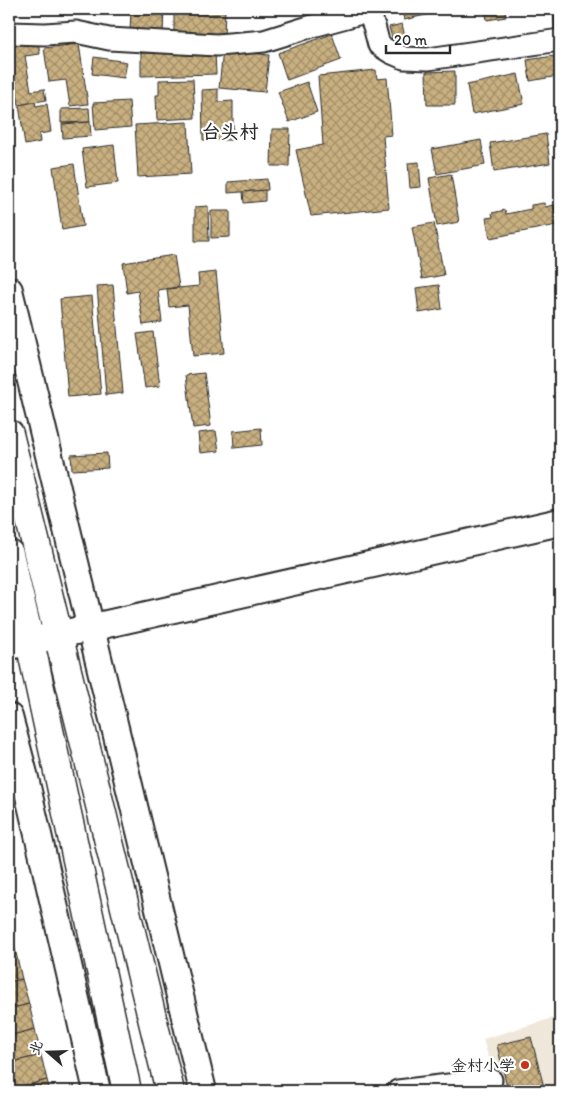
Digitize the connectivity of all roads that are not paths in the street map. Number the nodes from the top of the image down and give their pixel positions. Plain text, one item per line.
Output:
1 (9, 33) edge
2 (560, 40) edge
3 (9, 290) edge
4 (13, 323) edge
5 (9, 434) edge
6 (560, 522) edge
7 (9, 554) edge
8 (90, 628) junction
9 (57, 635) junction
10 (19, 644) edge
11 (9, 717) edge
12 (491, 1080) dead end
13 (96, 1091) edge
14 (127, 1091) edge
15 (170, 1091) edge
16 (203, 1091) edge
17 (398, 1091) edge

1 - 2 street
3 - 4 street
4 - 8 street
5 - 9 main road
6 - 8 street
7 - 10 main road
8 - 9 street
8 - 16 street
9 - 10 street
9 - 15 main road
10 - 14 main road
11 - 13 street
12 - 17 street

